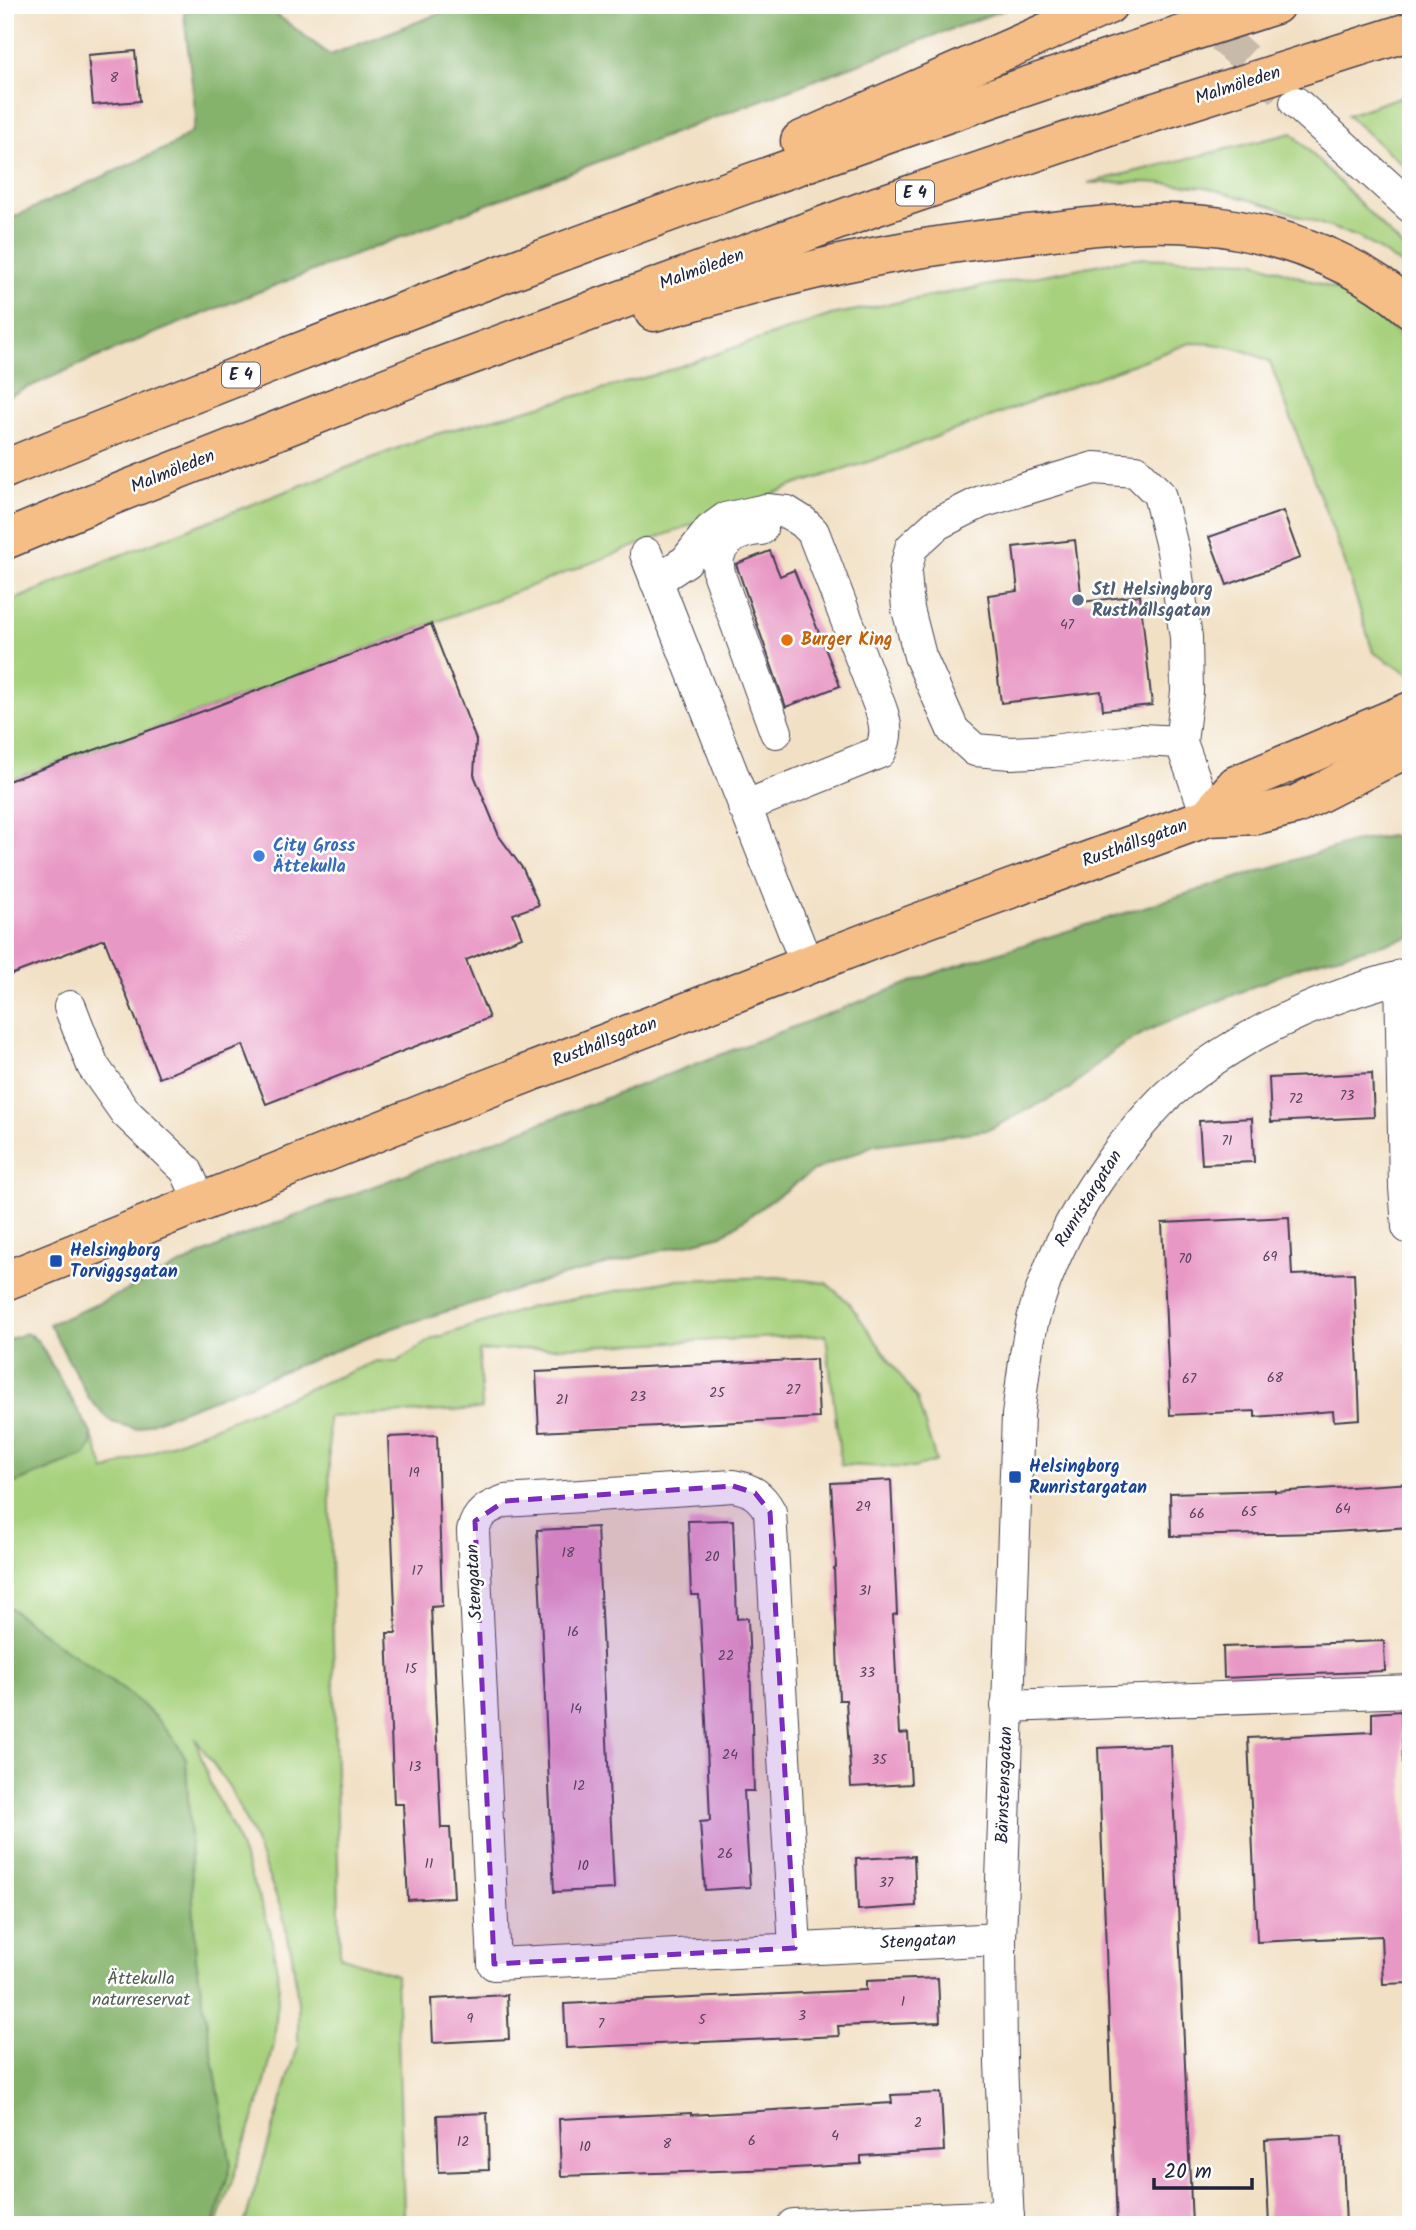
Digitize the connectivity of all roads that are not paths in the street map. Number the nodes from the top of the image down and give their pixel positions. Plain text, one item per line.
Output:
1 (1108, 5) edge
2 (1275, 5) edge
3 (1411, 31) edge
4 (1296, 103) tunnel mouth
5 (1411, 207) edge
6 (477, 282) junction
7 (1411, 309) edge
8 (425, 372) junction
9 (5, 469) edge
10 (5, 540) edge
11 (1411, 711) edge
12 (776, 732) dead end
13 (1181, 742) junction
14 (1411, 746) edge
15 (860, 761) junction
16 (744, 807) junction
17 (1208, 817) junction
18 (807, 965) junction
19 (1406, 975) edge
20 (70, 1007) dead end
21 (201, 1203) junction
22 (1408, 1227) dead end
23 (5, 1281) edge
24 (1411, 1691) edge
25 (1007, 1706) junction
26 (1000, 1939) junction
27 (795, 1948) junction
28 (1008, 2220) edge
29 (793, 2225) edge
30 (803, 2225) edge

1 - 6 main road
2 - 6 main road, E 4
3 - 8 main road, Malmöleden / E 4
4 - 5 street
6 - 9 main road, E 4
7 - 8 main road
8 - 10 main road, Malmöleden / E 4
11 - 17 main road, Rusthållsgatan
12 - 15 street
13 - 13 street
13 - 17 street
14 - 17 main road, Rusthållsgatan
15 - 16 street
15 - 16 street
16 - 18 street
17 - 18 main road, Rusthållsgatan
18 - 21 main road, Rusthållsgatan
19 - 22 street, Runristargatan
19 - 25 street, Runristargatan
20 - 21 street
21 - 23 main road, Rusthållsgatan
24 - 25 street, Bärnstensgatan
25 - 26 street, Bärnstensgatan
26 - 27 street, Stengatan
26 - 28 street, Bärnstensgatan
27 - 27 street, Stengatan
28 - 30 street
29 - 30 street

